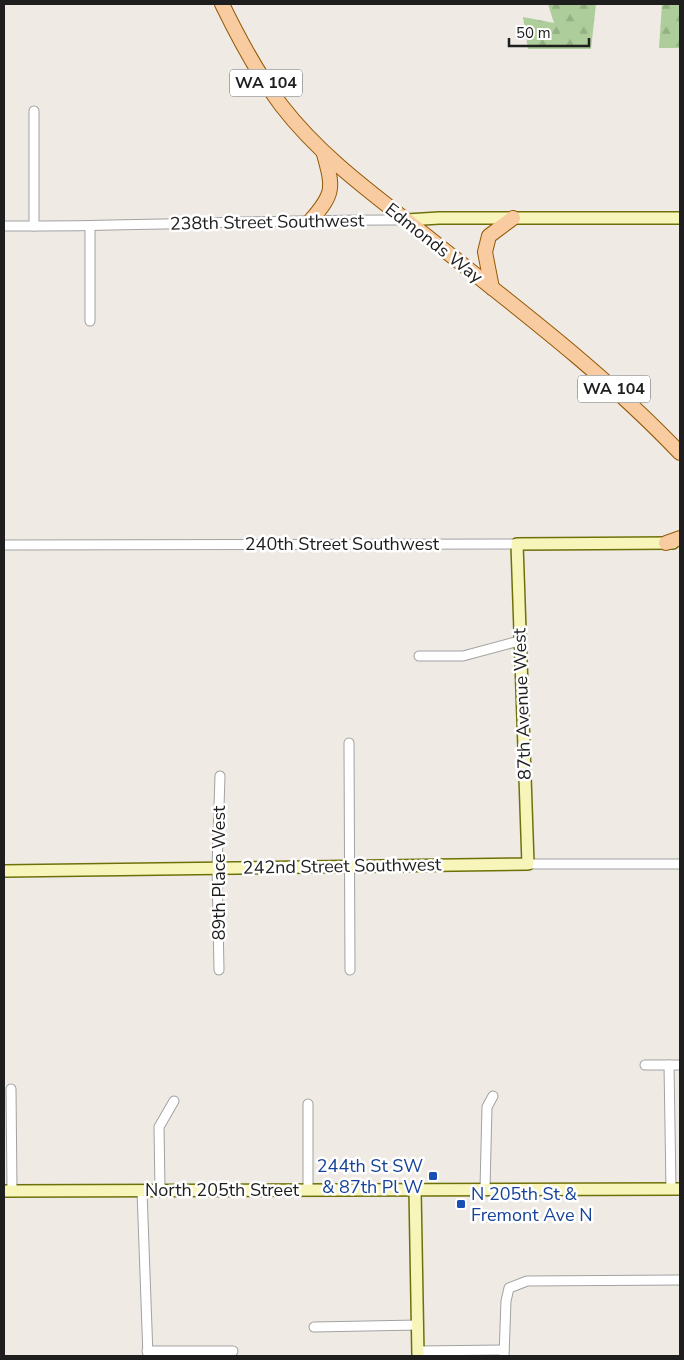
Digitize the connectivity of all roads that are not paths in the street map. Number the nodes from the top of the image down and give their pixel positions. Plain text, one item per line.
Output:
1 (222, 4) edge
2 (34, 111) dead end
3 (324, 153) junction
4 (513, 218) junction
5 (680, 218) edge
6 (311, 220) junction
7 (407, 220) junction
8 (4, 226) edge
9 (34, 226) junction
10 (90, 226) junction
11 (492, 288) junction
12 (90, 321) dead end
13 (680, 453) edge
14 (680, 538) edge
15 (673, 543) edge
16 (516, 544) junction
17 (4, 545) edge
18 (519, 641) junction
19 (420, 656) dead end
20 (349, 743) dead end
21 (220, 776) dead end
22 (528, 864) junction
23 (680, 864) edge
24 (348, 865) junction
25 (217, 868) junction
26 (4, 871) edge
27 (219, 970) dead end
28 (350, 970) dead end
29 (645, 1065) dead end
30 (669, 1065) junction
31 (680, 1065) edge
32 (11, 1089) dead end
33 (493, 1096) dead end
34 (174, 1101) dead end
35 (308, 1104) dead end
36 (485, 1188) junction
37 (676, 1188) edge
38 (415, 1189) junction
39 (160, 1190) junction
40 (308, 1190) junction
41 (8, 1191) edge
42 (142, 1191) junction
43 (680, 1280) edge
44 (418, 1325) junction
45 (314, 1327) dead end
46 (233, 1351) dead end
47 (504, 1353) edge
48 (147, 1354) edge
49 (418, 1354) edge

1 - 3 main road, Edmonds Way / WA 104
2 - 9 street
3 - 6 main road
3 - 7 main road, Edmonds Way / WA 104
4 - 5 street, 238th Street Southwest
4 - 7 street, 238th Street Southwest
4 - 11 main road
6 - 7 street, 238th Street Southwest
6 - 10 street, 238th Street Southwest
7 - 11 main road, Edmonds Way / WA 104
8 - 9 street, 238th Street Southwest
9 - 10 street, 238th Street Southwest
10 - 12 street
11 - 13 main road, Edmonds Way / WA 104
14 - 15 main road
15 - 16 street, 240th Street Southwest
16 - 17 street, 240th Street Southwest
16 - 18 street, 87th Avenue West
18 - 19 street
18 - 22 street, 87th Avenue West
20 - 24 street
21 - 25 street, 89th Place West
22 - 23 street, 242nd Street Southwest
22 - 24 street, 242nd Street Southwest
24 - 25 street, 242nd Street Southwest
24 - 28 street
25 - 26 street, 242nd Street Southwest
25 - 27 street, 89th Place West
29 - 30 street
30 - 31 street
30 - 37 street
32 - 41 street
33 - 36 street
34 - 39 street
35 - 40 street
36 - 37 street, North 205th Street
36 - 38 street, North 205th Street
38 - 40 street, North 205th Street
38 - 44 street
39 - 40 street, North 205th Street
39 - 42 street, North 205th Street
41 - 42 street, North 205th Street
42 - 48 street
43 - 47 street
44 - 45 street
44 - 49 street
46 - 48 street
47 - 49 street

